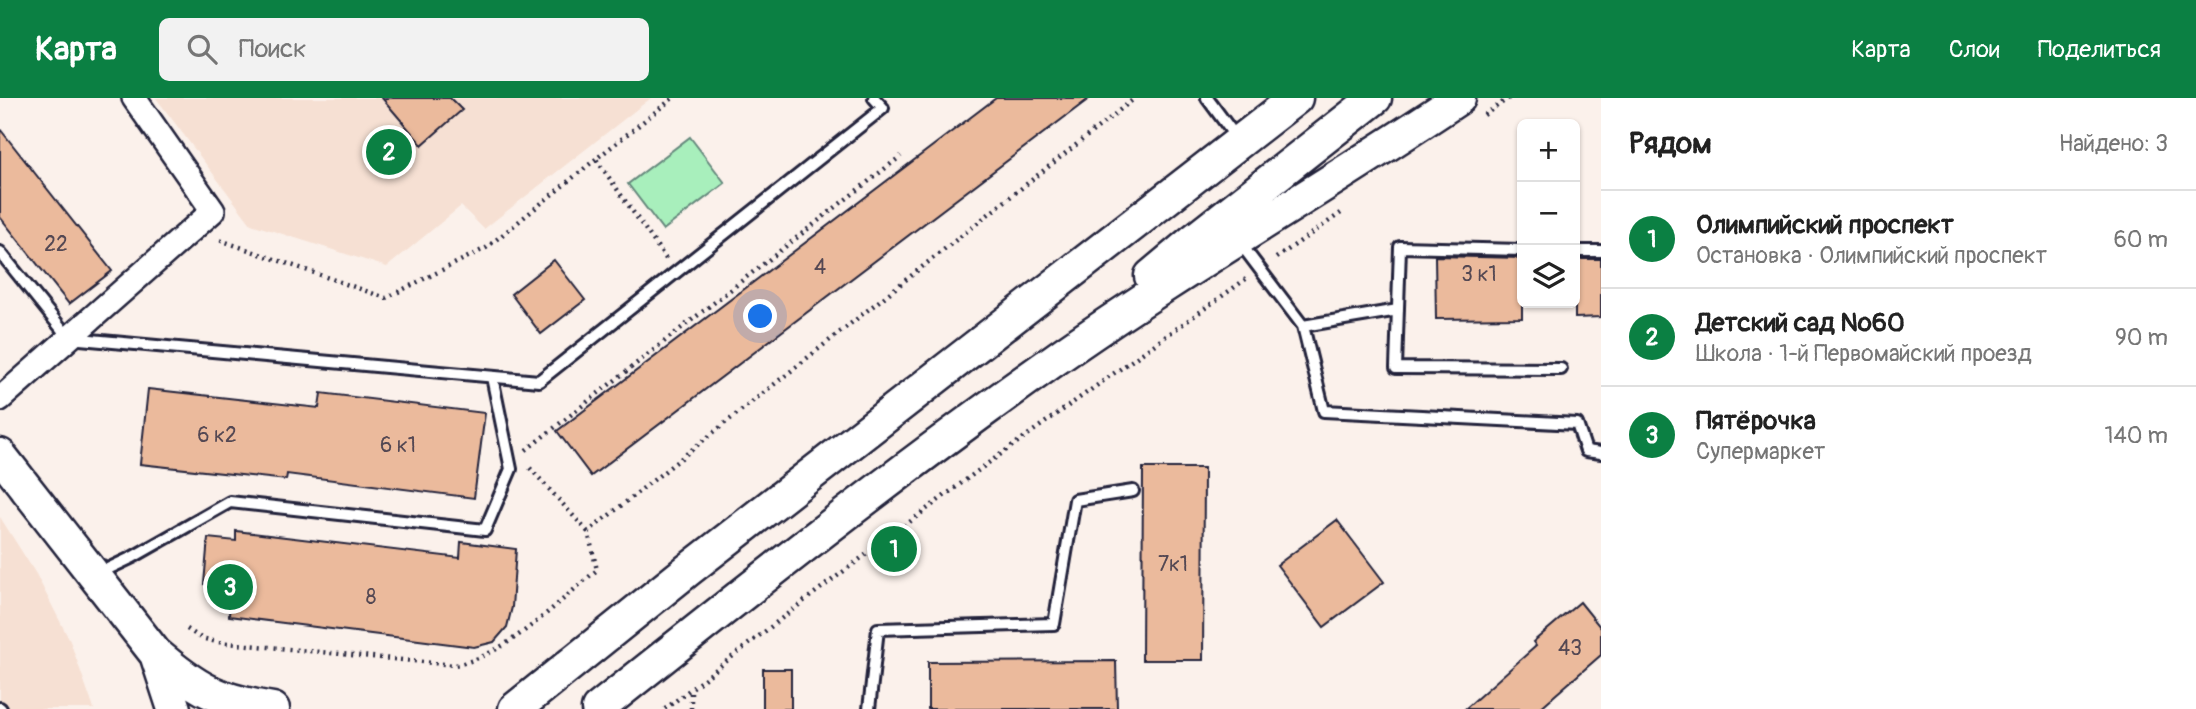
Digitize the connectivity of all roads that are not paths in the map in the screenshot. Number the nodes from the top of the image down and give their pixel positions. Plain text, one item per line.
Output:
1 (134, 98) edge
2 (874, 98) edge
3 (1207, 98) edge
4 (1296, 98) edge
5 (1376, 98) edge
6 (1467, 110) edge
7 (1240, 142) junction
8 (1237, 240) junction
9 (1517, 250) edge
10 (1580, 251) edge
11 (1601, 251) edge
12 (0, 252) edge
13 (1398, 310) junction
14 (1303, 326) junction
15 (69, 338) junction
16 (1055, 360) junction
17 (1561, 369) dead end
18 (492, 377) junction
19 (0, 399) edge
20 (1601, 453) edge
21 (0, 455) edge
22 (1133, 491) dead end
23 (95, 576) junction
24 (155, 653) junction
25 (174, 709) edge
26 (273, 709) edge
27 (515, 709) edge
28 (597, 709) edge
29 (869, 709) edge

1 - 15 street
2 - 18 lane
3 - 7 lane
4 - 7 main road
5 - 16 main road
6 - 8 main road
7 - 27 main road
8 - 14 lane
8 - 16 main road
9 - 13 lane
10 - 11 lane
12 - 15 lane
13 - 14 lane
13 - 17 lane
14 - 20 lane
15 - 18 lane
15 - 19 street
16 - 28 main road
18 - 23 lane
21 - 23 main road
22 - 29 lane
23 - 24 main road
24 - 25 main road
24 - 26 main road

